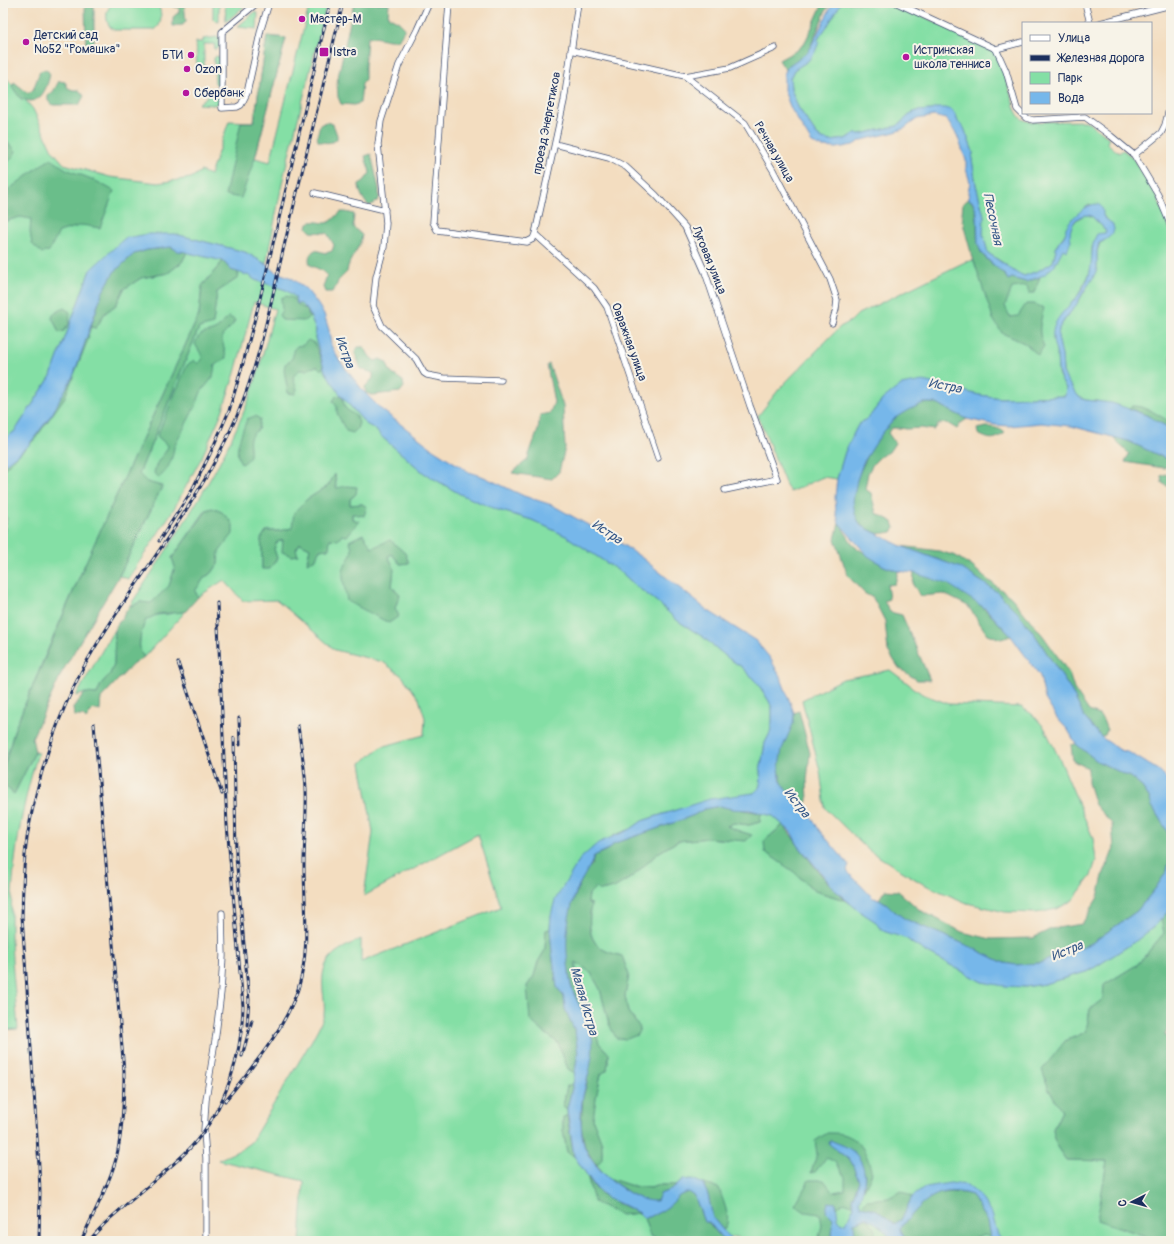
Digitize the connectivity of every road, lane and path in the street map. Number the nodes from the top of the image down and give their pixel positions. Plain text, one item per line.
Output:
1 (257, 3) edge
2 (269, 3) edge
3 (429, 3) edge
4 (449, 3) edge
5 (578, 3) edge
6 (897, 3) edge
7 (1085, 3) edge
8 (1171, 6) edge
9 (1090, 22) edge
10 (1104, 22) edge
11 (1022, 42) edge
12 (775, 48) dead end
13 (996, 49) junction
14 (571, 50) junction
15 (685, 76) junction
16 (1171, 101) edge
17 (1086, 115) edge
18 (1169, 118) edge
19 (555, 144) junction
20 (1134, 155) junction
21 (315, 193) dead end
22 (385, 210) junction
23 (1171, 226) edge
24 (535, 234) junction
25 (832, 323) dead end
26 (501, 380) dead end
27 (658, 458) dead end
28 (725, 490) dead end
29 (222, 913) dead end
30 (206, 1241) edge

1 - 2 street
3 - 22 street
4 - 24 street
5 - 14 street, проезд Энергетиков
6 - 13 street
7 - 9 street
8 - 10 street
11 - 13 street
12 - 15 street
13 - 17 street
14 - 15 street, Речная улица
14 - 19 street, проезд Энергетиков
15 - 25 street, Речная улица
16 - 18 street
17 - 20 street
18 - 20 street
19 - 24 street, проезд Энергетиков
19 - 28 street, Луговая улица
20 - 23 street
21 - 22 street
22 - 26 street
24 - 27 street, Овражная улица
29 - 30 street

